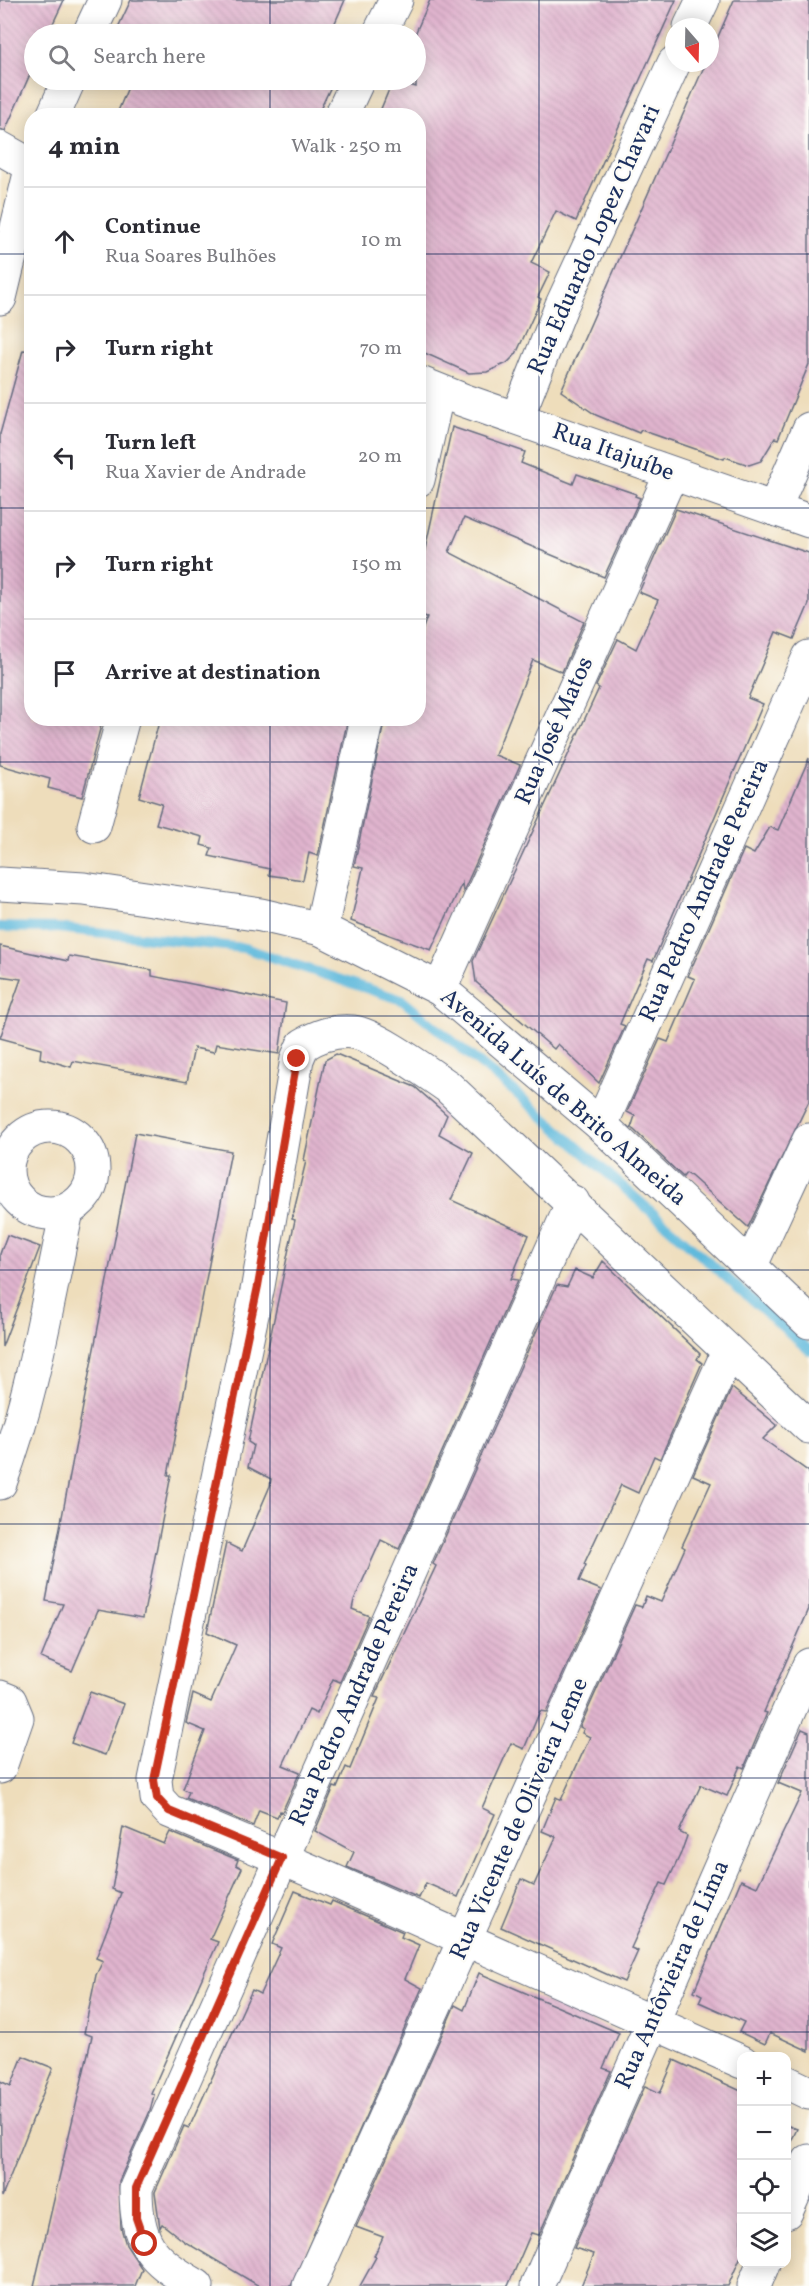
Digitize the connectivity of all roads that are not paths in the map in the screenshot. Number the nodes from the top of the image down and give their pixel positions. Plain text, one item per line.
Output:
1 (105, 0) edge
2 (396, 0) edge
3 (703, 0) edge
4 (694, 18) edge
5 (94, 24) edge
6 (384, 24) edge
7 (670, 72) edge
8 (65, 90) edge
9 (353, 90) edge
10 (57, 108) edge
11 (345, 108) edge
12 (0, 148) edge
13 (24, 161) edge
14 (24, 195) edge
15 (0, 298) edge
16 (428, 387) edge
17 (426, 406) edge
18 (517, 418) junction
19 (809, 429) edge
20 (671, 474) junction
21 (774, 508) junction
22 (809, 521) edge
23 (809, 657) edge
24 (121, 726) edge
25 (365, 726) edge
26 (94, 826) dead end
27 (0, 884) edge
28 (321, 929) junction
29 (440, 989) junction
30 (601, 1125) junction
31 (809, 1140) edge
32 (573, 1202) junction
33 (67, 1211) dead end
34 (751, 1265) junction
35 (809, 1322) edge
36 (728, 1352) junction
37 (809, 1427) edge
38 (0, 1483) edge
39 (809, 1665) edge
40 (0, 1697) edge
41 (0, 1767) edge
42 (282, 1858) junction
43 (466, 1940) junction
44 (652, 2022) junction
45 (737, 2060) edge
46 (791, 2084) edge
47 (809, 2093) edge
48 (809, 2161) edge
49 (791, 2201) edge
50 (762, 2268) edge
51 (178, 2281) edge
52 (309, 2286) edge
53 (537, 2286) edge
54 (753, 2286) edge

1 - 5 street
2 - 6 street
3 - 4 street
7 - 18 street, Rua Eduardo Lopez Chavari
8 - 10 street
9 - 11 street
12 - 13 street
14 - 15 street
16 - 17 street
16 - 18 street, Rua Itajuíbe
18 - 20 street, Rua Itajuíbe
19 - 21 street
20 - 21 street, Rua Itajuíbe
20 - 29 street, Rua José Matos
21 - 22 street, Rua Itajuíbe
23 - 30 street, Rua Pedro Andrade Pereira
24 - 26 street
25 - 28 street
27 - 28 street, Avenida Luís de Brito Almeida
28 - 29 street, Avenida Luís de Brito Almeida
29 - 30 street, Avenida Luís de Brito Almeida
30 - 34 street, Avenida Luís de Brito Almeida
31 - 34 street
32 - 36 street
32 - 42 street, Rua Pedro Andrade Pereira
32 - 42 street
33 - 38 street
34 - 35 street, Avenida Luís de Brito Almeida
36 - 37 street
36 - 43 street, Rua Vicente de Oliveira Leme
39 - 44 street, Rua Antôvieira de Lima
40 - 41 street
42 - 43 street
42 - 51 street, Rua Pedro Andrade Pereira
43 - 44 street
43 - 52 street, Rua Vicente de Oliveira Leme
44 - 45 street
44 - 53 street, Rua Antôvieira de Lima
46 - 47 street
48 - 49 street
50 - 54 street

